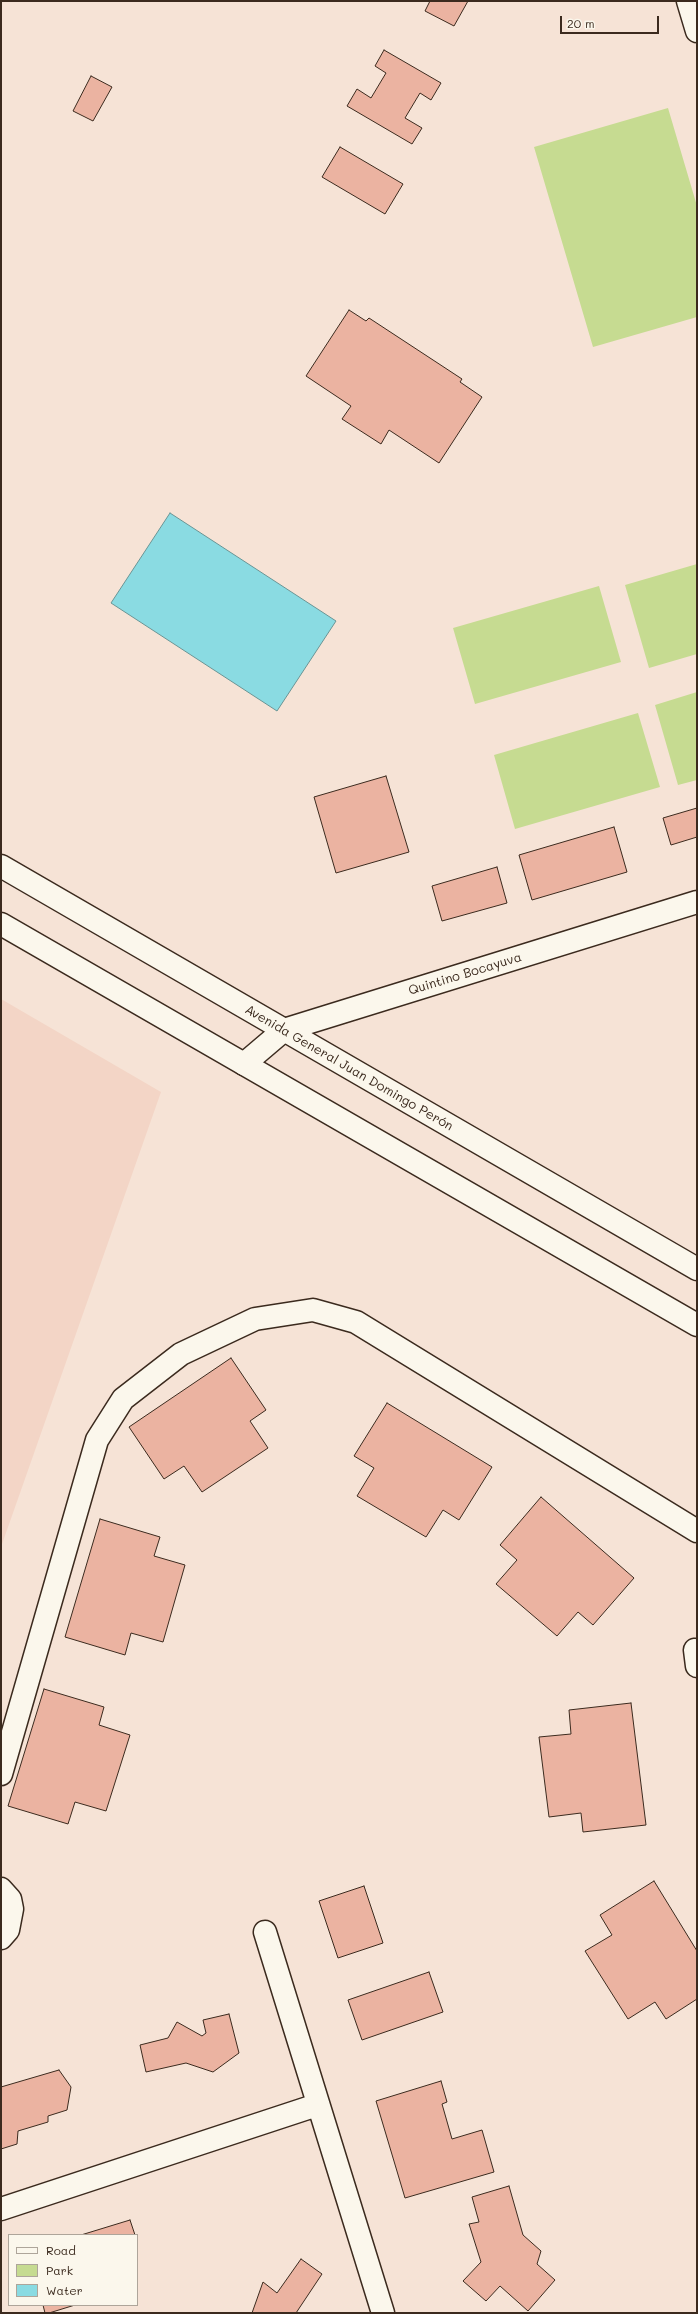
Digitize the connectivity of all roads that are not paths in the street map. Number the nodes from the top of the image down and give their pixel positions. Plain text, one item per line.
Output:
1 (688, 1) edge
2 (697, 31) edge
3 (1, 866) edge
4 (697, 902) edge
5 (1, 924) edge
6 (284, 1030) junction
7 (244, 1064) junction
8 (697, 1269) edge
9 (697, 1325) edge
10 (697, 1531) edge
11 (1, 1774) edge
12 (1, 1889) edge
13 (265, 1932) dead end
14 (1, 1938) edge
15 (317, 2105) junction
16 (1, 2209) edge
17 (383, 2313) edge

1 - 2 street
3 - 6 street, Avenida General Juan Domingo Perón
4 - 6 street, Quintino Bocayuva
5 - 7 street
6 - 7 street, Quintino Bocayuva
6 - 8 street, Avenida General Juan Domingo Perón
7 - 9 street
10 - 11 street
12 - 14 street
13 - 15 street
15 - 16 street
15 - 17 street

